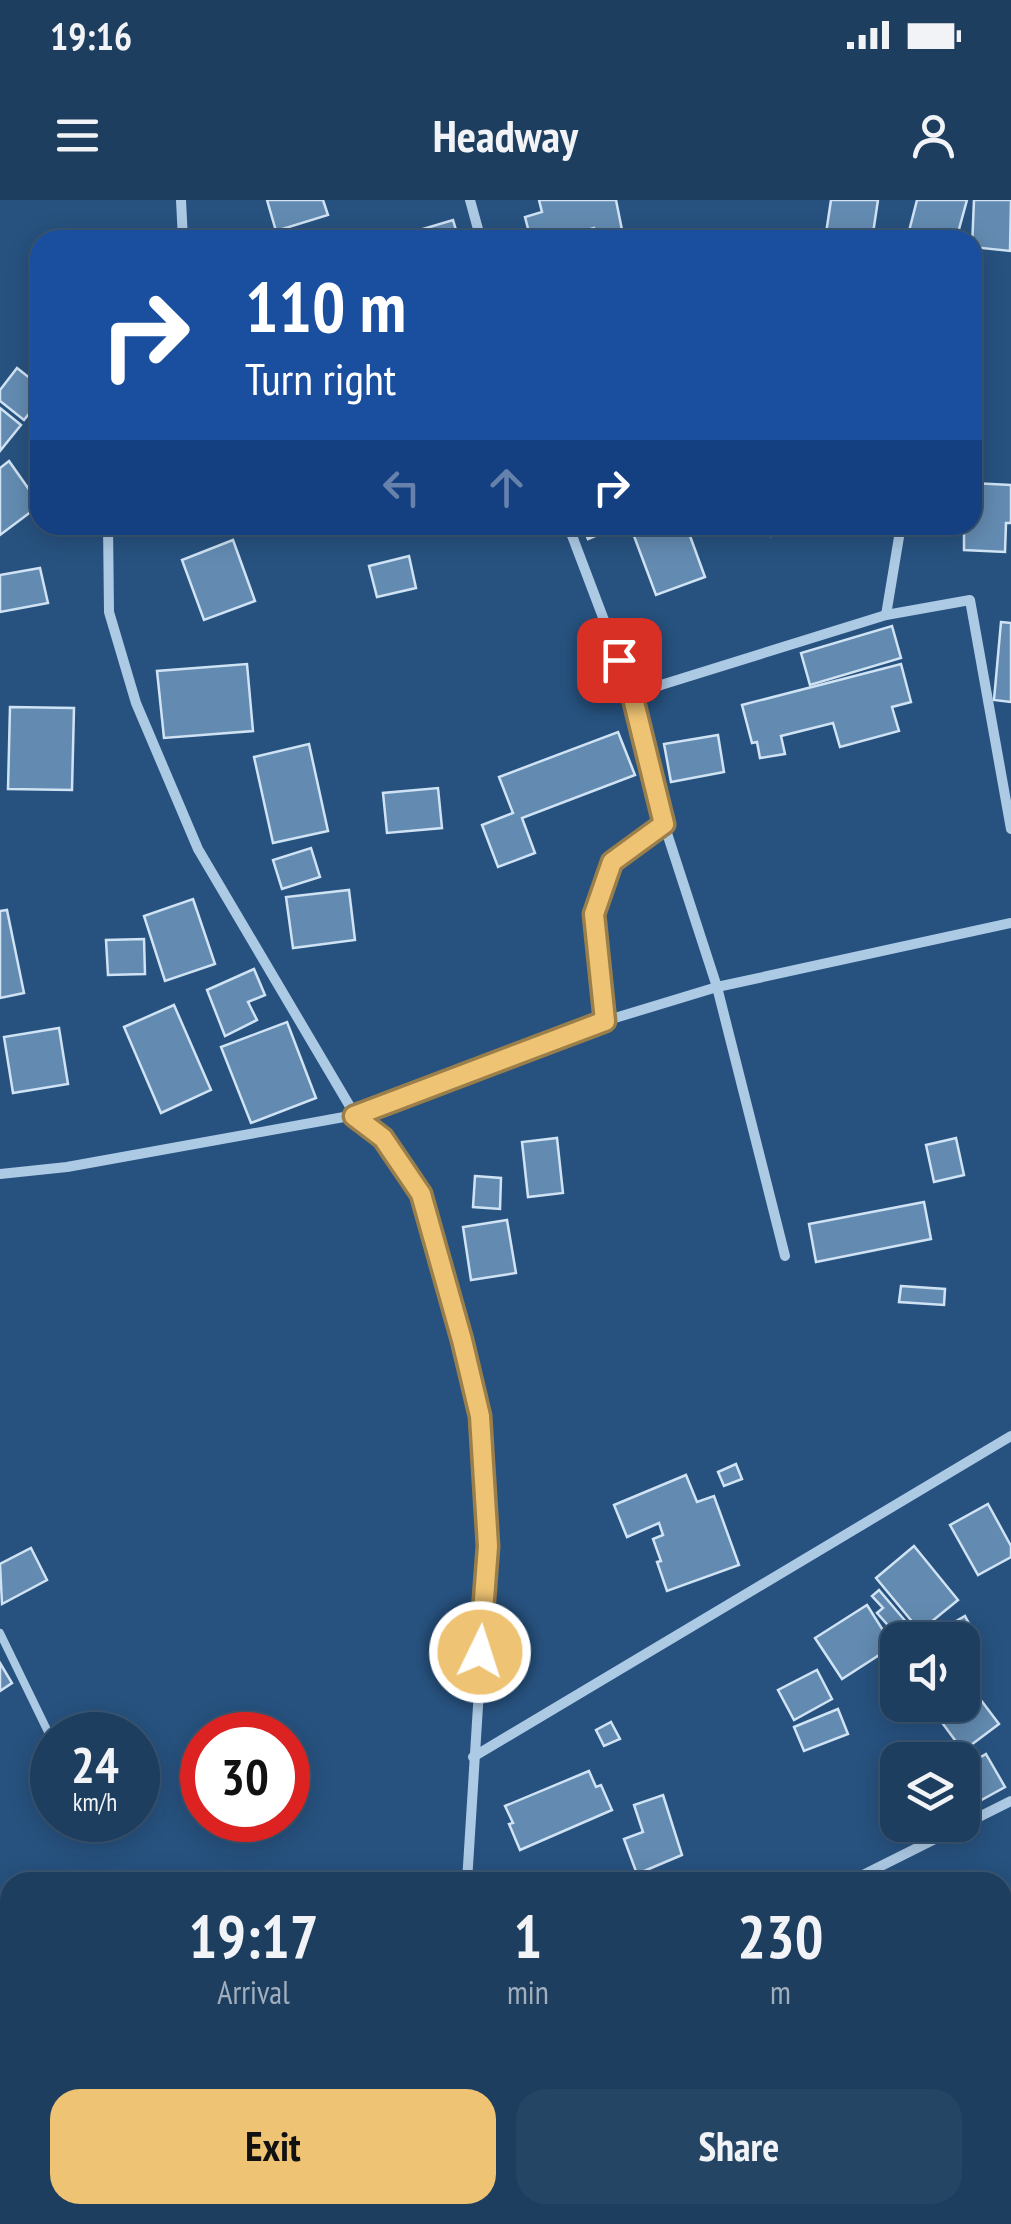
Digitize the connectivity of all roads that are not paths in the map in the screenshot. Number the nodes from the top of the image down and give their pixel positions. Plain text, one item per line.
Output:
1 (181, 200) edge
2 (470, 200) edge
3 (182, 230) edge
4 (478, 230) edge
5 (108, 535) edge
6 (572, 535) edge
7 (900, 535) edge
8 (886, 615) junction
9 (632, 694) junction
10 (664, 824) junction
11 (1011, 829) edge
12 (1011, 923) edge
13 (717, 987) junction
14 (605, 1021) junction
15 (354, 1116) junction
16 (0, 1174) edge
17 (785, 1256) dead end
18 (1011, 1436) edge
19 (0, 1632) edge
20 (39, 1712) edge
21 (473, 1757) junction
22 (1011, 1801) edge
23 (467, 1872) edge
24 (869, 1872) edge

1 - 3 street
2 - 4 street
5 - 15 street
6 - 9 street
7 - 8 street
8 - 9 street
8 - 11 street
9 - 10 street
10 - 13 street
10 - 14 street
12 - 13 street
13 - 14 street
13 - 17 street
14 - 15 street
15 - 16 street
15 - 21 street
18 - 21 street
19 - 20 lane
21 - 23 street
22 - 24 street

